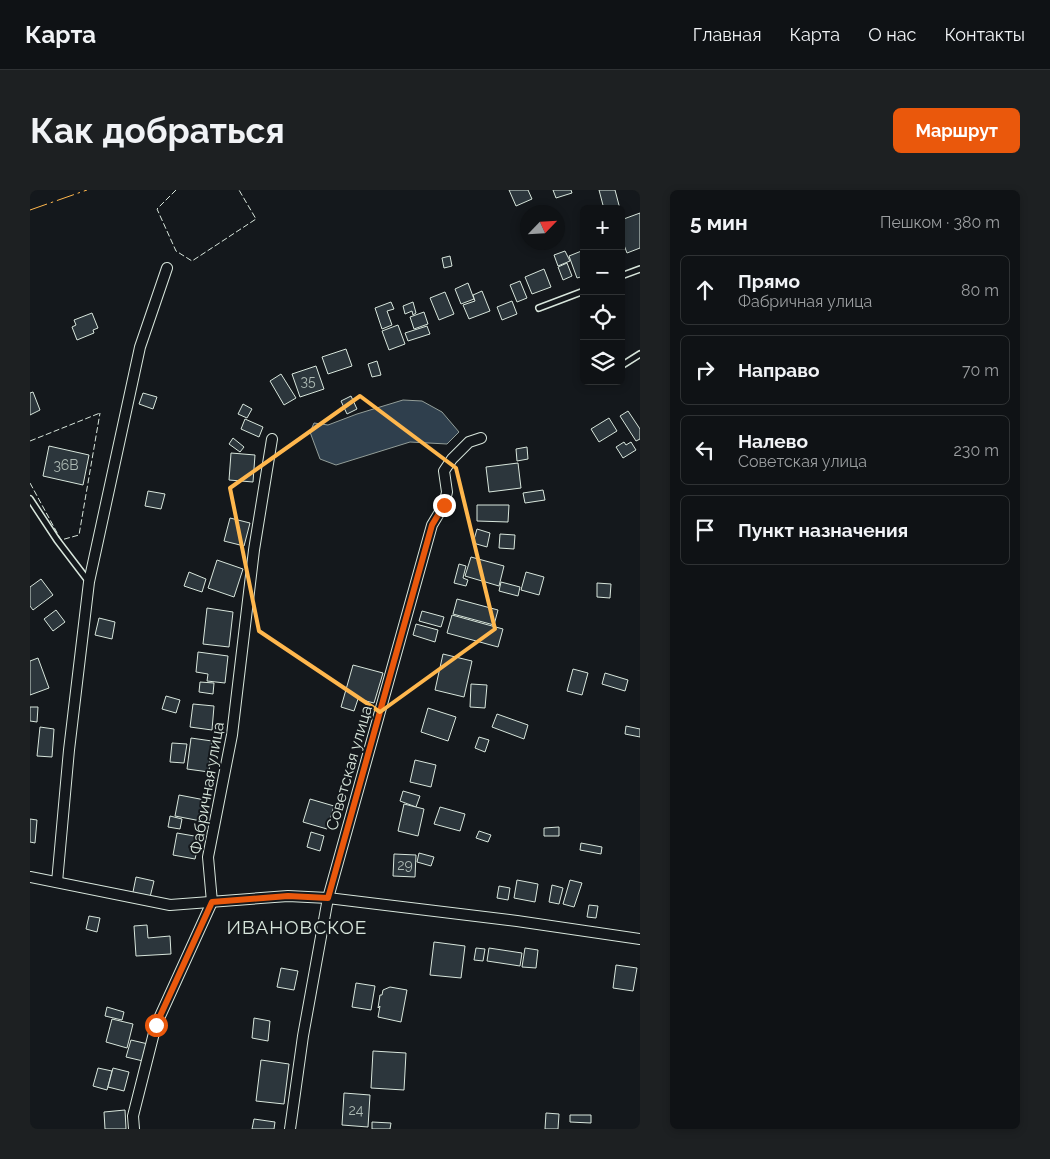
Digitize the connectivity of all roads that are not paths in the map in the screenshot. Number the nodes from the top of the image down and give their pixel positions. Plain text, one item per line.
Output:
1 (167, 268) dead end
2 (640, 269) edge
3 (625, 275) edge
4 (580, 292) edge
5 (539, 308) dead end
6 (640, 354) edge
7 (625, 363) edge
8 (481, 438) dead end
9 (272, 439) dead end
10 (30, 499) edge
11 (89, 582) junction
12 (30, 877) edge
13 (57, 882) junction
14 (328, 898) junction
15 (212, 902) junction
16 (640, 939) edge
17 (134, 1129) edge
18 (290, 1129) edge

1 - 11 street
2 - 3 lane
4 - 5 lane
6 - 7 lane
8 - 14 street, Советская улица
9 - 15 street, Фабричная улица
10 - 11 lane
11 - 13 street
12 - 13 street
13 - 15 street
14 - 15 street
14 - 16 street
14 - 18 street, Советская улица
15 - 17 street, Фабричная улица

